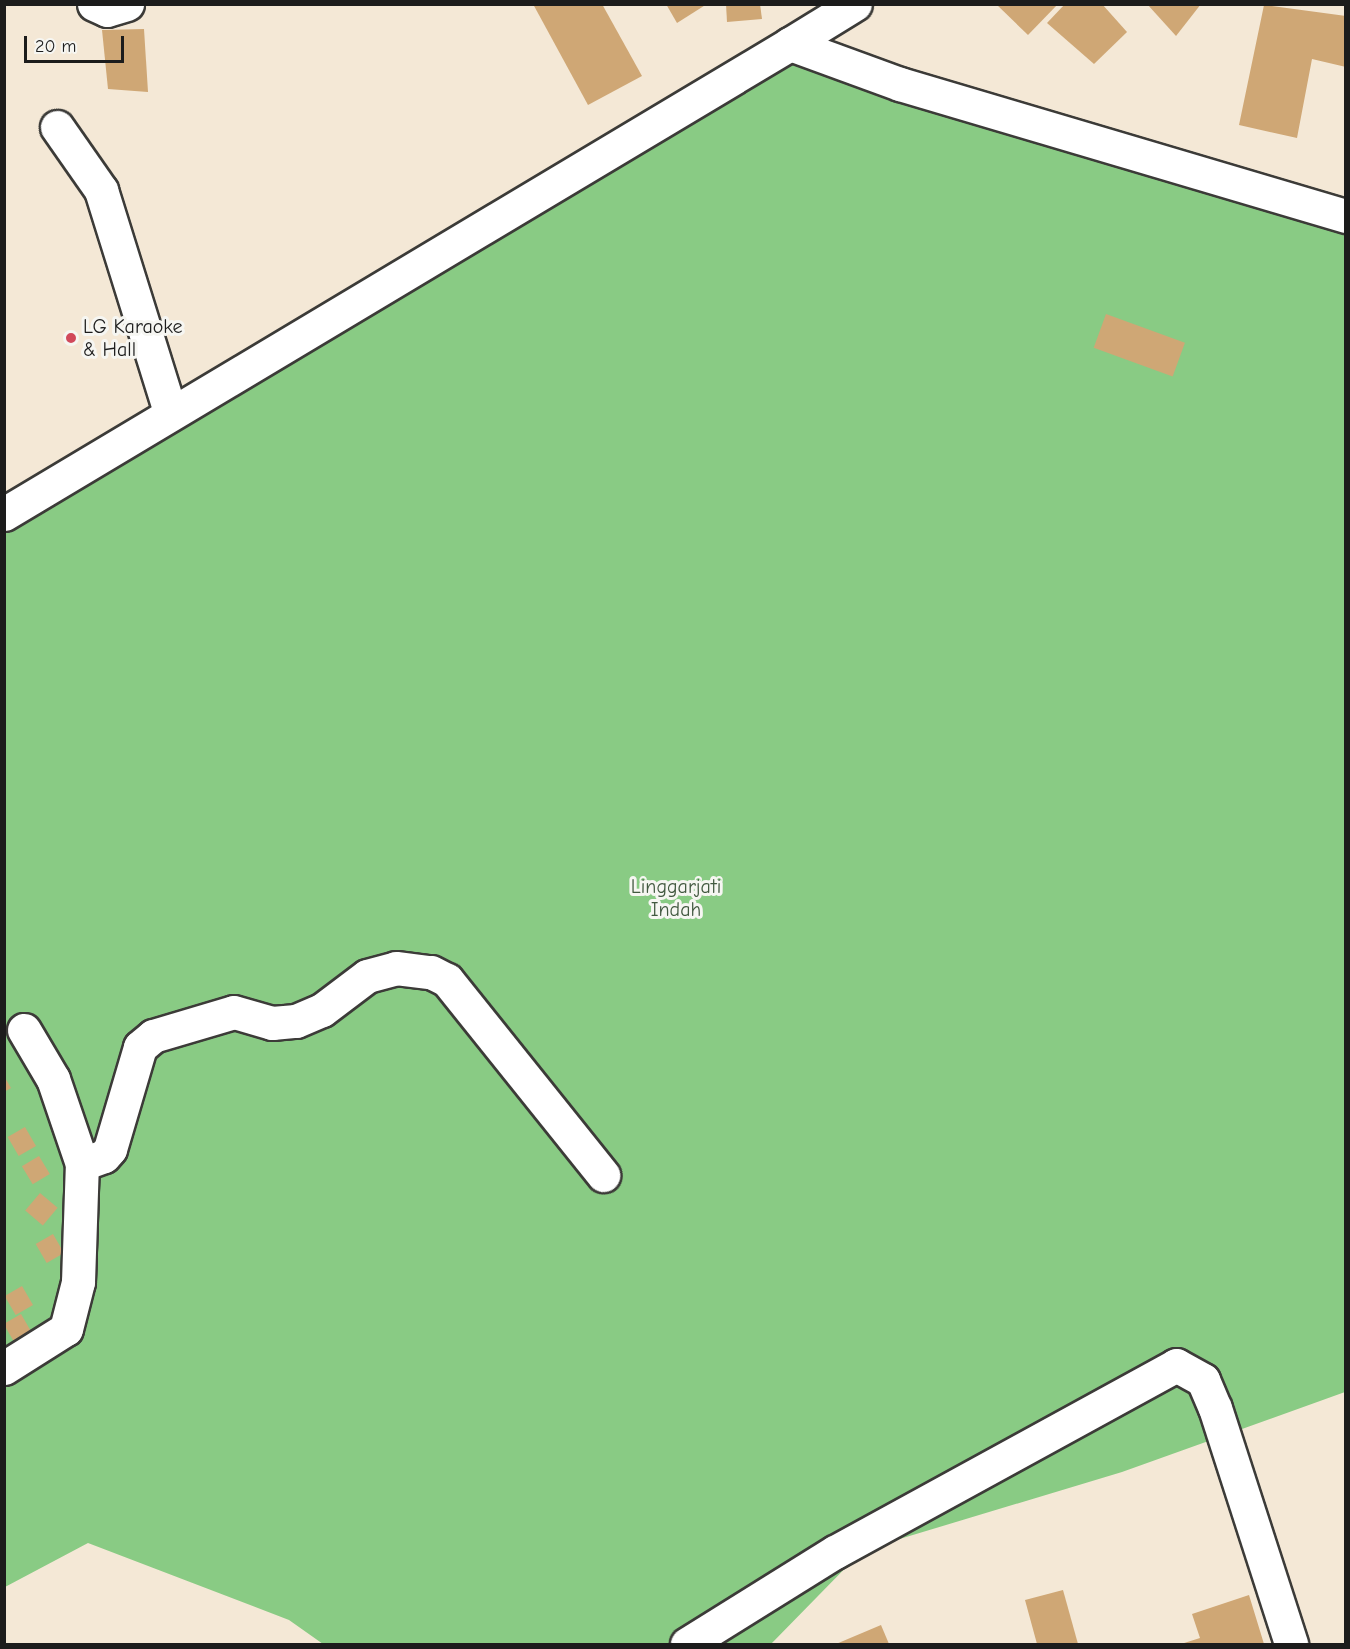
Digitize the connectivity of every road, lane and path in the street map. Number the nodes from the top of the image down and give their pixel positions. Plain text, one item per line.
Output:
1 (94, 4) edge
2 (127, 4) edge
3 (855, 4) edge
4 (790, 44) junction
5 (57, 127) dead end
6 (1346, 216) edge
7 (170, 411) junction
8 (4, 514) edge
9 (24, 1029) dead end
10 (82, 1164) junction
11 (603, 1175) dead end
12 (4, 1368) edge
13 (687, 1644) edge
14 (1291, 1644) edge

1 - 2 street
3 - 4 street
4 - 6 street
4 - 7 street
5 - 7 street
7 - 8 street
9 - 10 street
10 - 11 street
10 - 12 street
13 - 14 street

